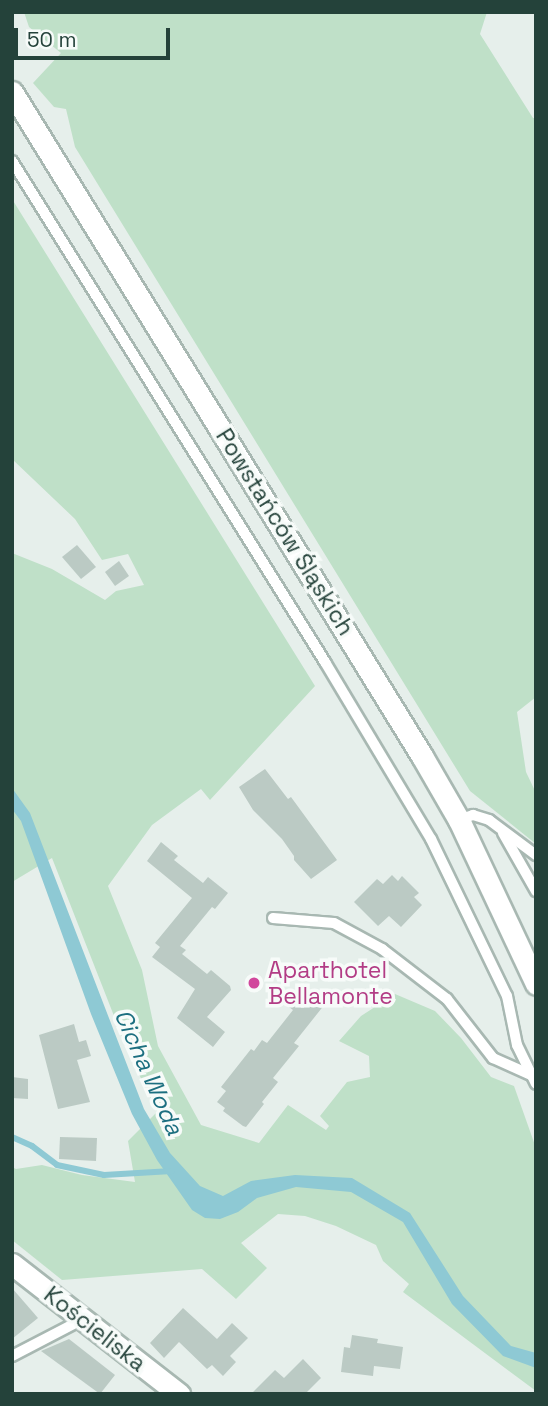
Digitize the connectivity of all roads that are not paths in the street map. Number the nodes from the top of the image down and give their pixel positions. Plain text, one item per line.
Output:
1 (12, 92) edge
2 (12, 161) edge
3 (459, 820) junction
4 (500, 827) junction
5 (536, 855) edge
6 (536, 891) edge
7 (273, 918) dead end
8 (536, 984) edge
9 (534, 1079) edge
10 (12, 1264) edge
11 (83, 1319) junction
12 (12, 1356) edge
13 (179, 1394) edge

1 - 3 street, Powstańców Śląskich
2 - 9 lane
3 - 4 lane
3 - 8 street, Powstańców Śląskich
4 - 5 lane
4 - 6 lane
7 - 9 lane
10 - 11 street, Kościeliska
11 - 12 lane
11 - 13 street, Kościeliska

